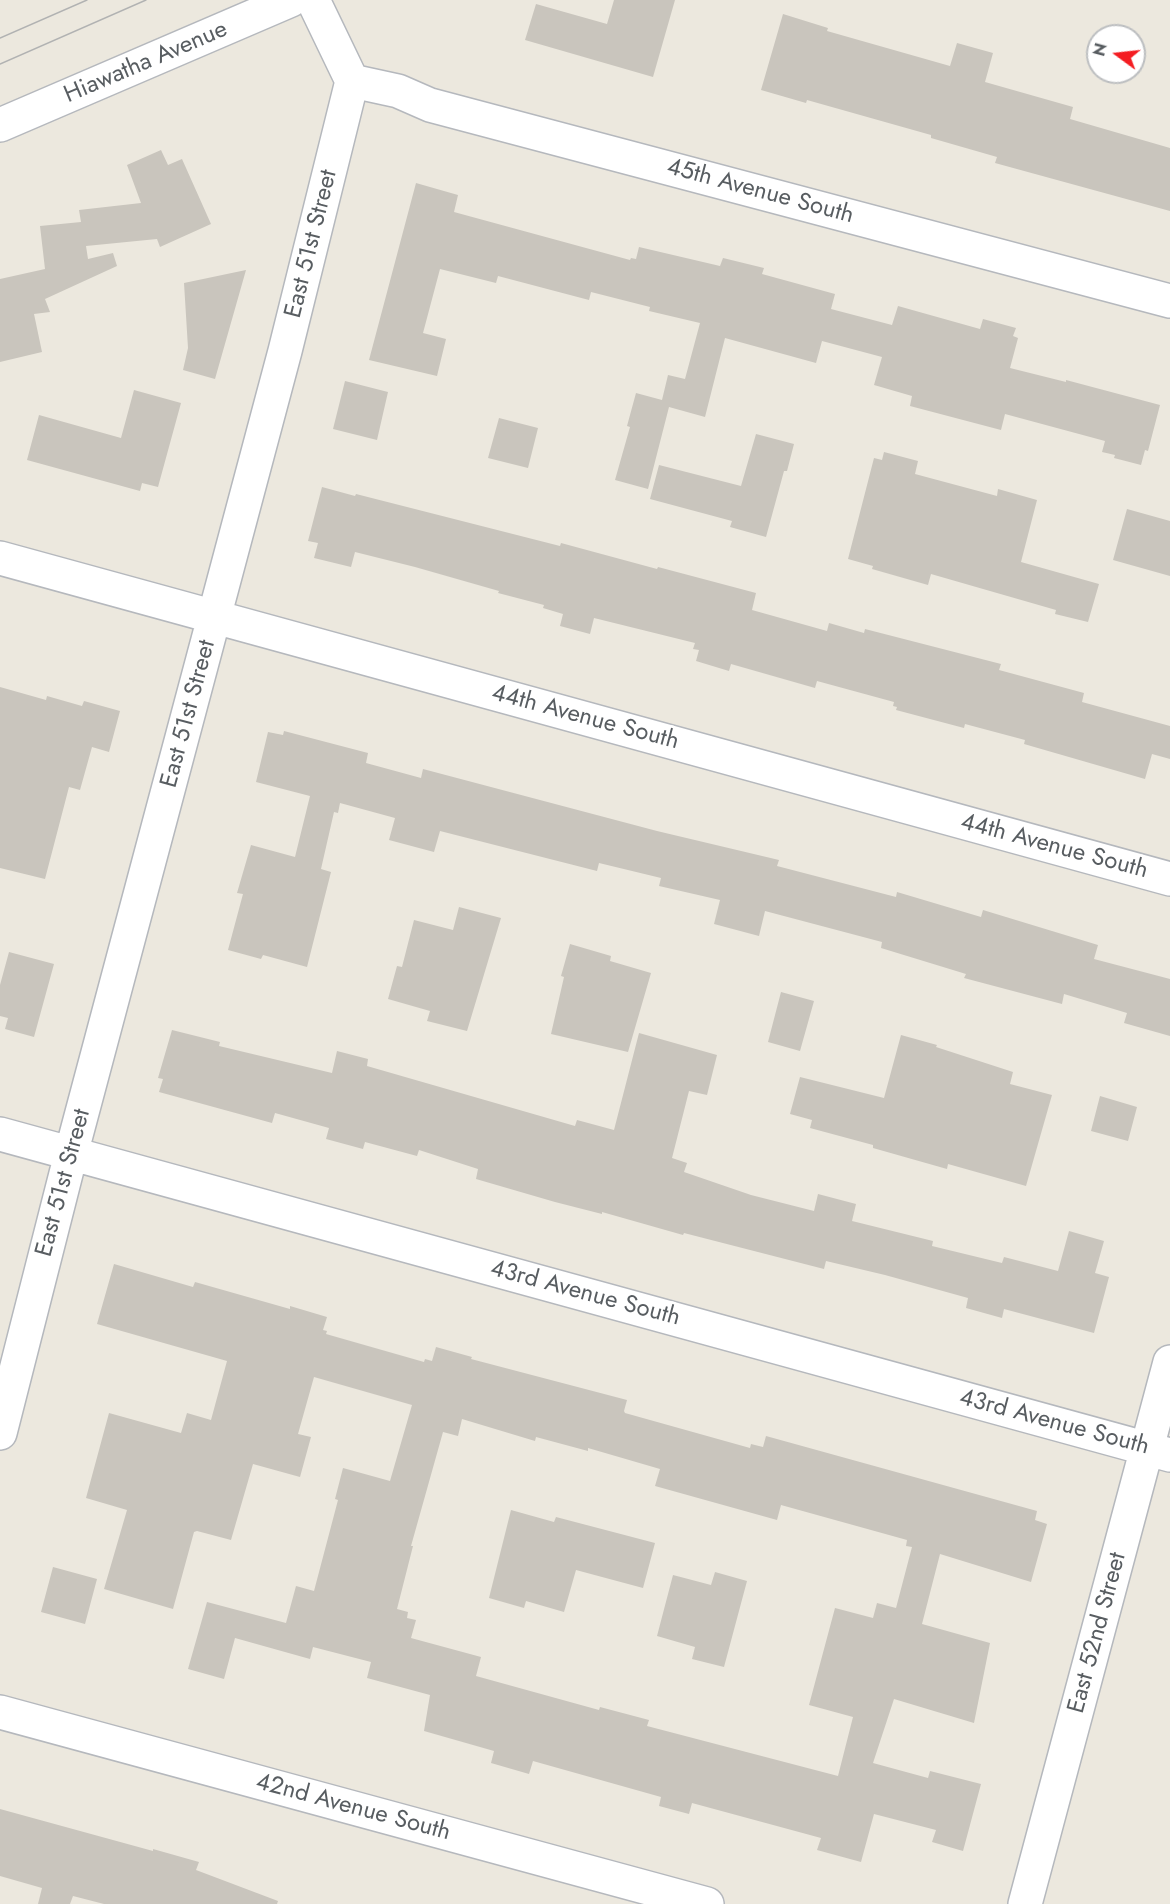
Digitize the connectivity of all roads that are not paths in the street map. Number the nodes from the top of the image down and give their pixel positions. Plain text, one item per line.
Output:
1 (291, 0) edge
2 (313, 0) edge
3 (352, 81) junction
4 (0, 126) edge
5 (1170, 301) edge
6 (0, 558) edge
7 (215, 616) junction
8 (1170, 879) edge
9 (0, 1134) edge
10 (71, 1154) junction
11 (1170, 1362) edge
12 (0, 1433) edge
13 (1159, 1452) edge
14 (0, 1712) edge
15 (707, 1904) edge
16 (1025, 1904) edge

1 - 4 street, Hiawatha Avenue
2 - 3 street
3 - 5 street, 45th Avenue South
3 - 7 street, East 51st Street
6 - 7 street, 44th Avenue South
7 - 8 street, 44th Avenue South
7 - 10 street, East 51st Street
9 - 10 street, 43rd Avenue South
10 - 12 street, East 51st Street
10 - 13 street, 43rd Avenue South
11 - 13 street, East 52nd Street
13 - 16 street, East 52nd Street
14 - 15 street, 42nd Avenue South

